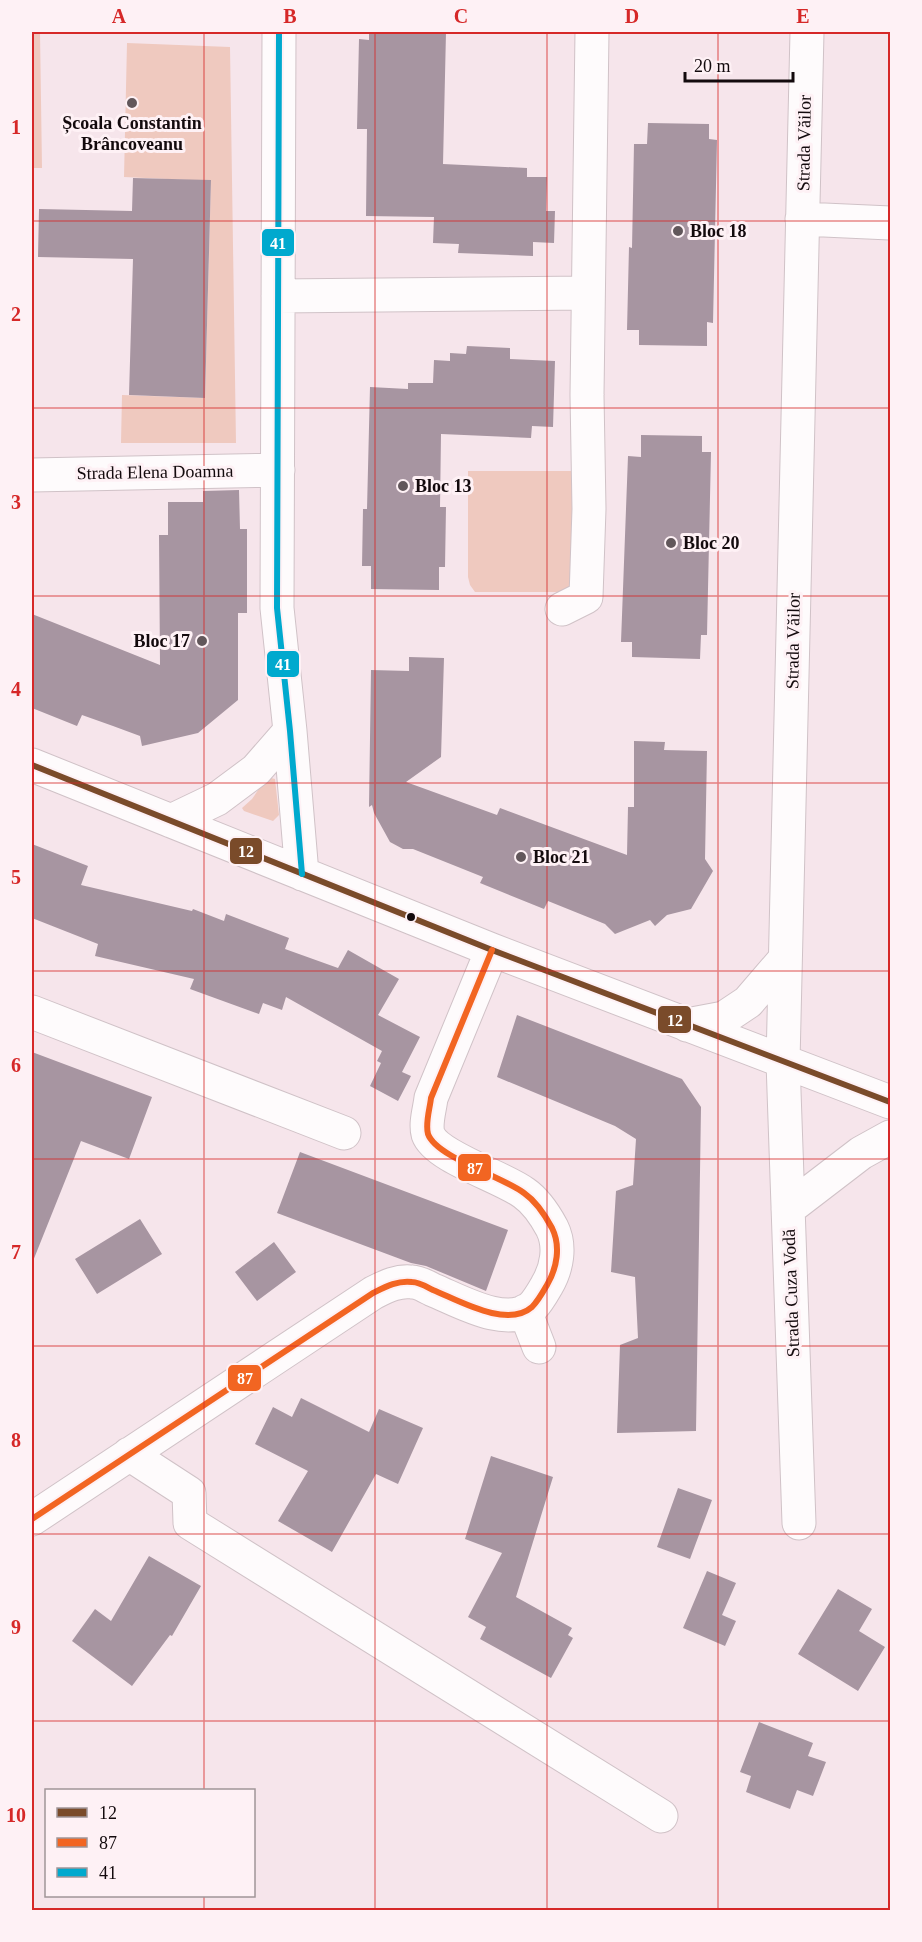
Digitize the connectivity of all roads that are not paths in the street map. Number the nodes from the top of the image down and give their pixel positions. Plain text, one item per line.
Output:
1 (279, 32) edge
2 (592, 32) edge
3 (807, 32) edge
4 (802, 219) junction
5 (891, 223) edge
6 (588, 293) junction
7 (278, 296) junction
8 (278, 470) junction
9 (32, 475) edge
10 (562, 609) dead end
11 (290, 731) junction
12 (32, 765) edge
13 (171, 821) junction
14 (302, 874) junction
15 (492, 950) junction
16 (785, 958) junction
17 (32, 1012) edge
18 (687, 1025) junction
19 (783, 1062) junction
20 (891, 1102) edge
21 (344, 1133) dead end
22 (891, 1137) edge
23 (788, 1209) junction
24 (525, 1311) junction
25 (539, 1347) dead end
26 (129, 1454) junction
27 (32, 1519) edge
28 (799, 1523) dead end
29 (661, 1816) dead end

1 - 7 street
2 - 6 street
3 - 4 street, Strada Văilor
4 - 5 street
4 - 16 street, Strada Văilor
6 - 7 street
6 - 10 street
7 - 8 street
8 - 9 street, Strada Elena Doamna
8 - 11 street
11 - 13 street
11 - 14 street
12 - 13 street
13 - 14 street
14 - 15 street
15 - 18 street
15 - 24 street
16 - 18 street
16 - 19 street, Strada Văilor
17 - 21 street
18 - 19 street
19 - 20 street
19 - 23 street, Strada Cuza Vodă
22 - 23 street
23 - 28 street, Strada Cuza Vodă
24 - 25 street
24 - 26 street
26 - 27 street
26 - 29 street

